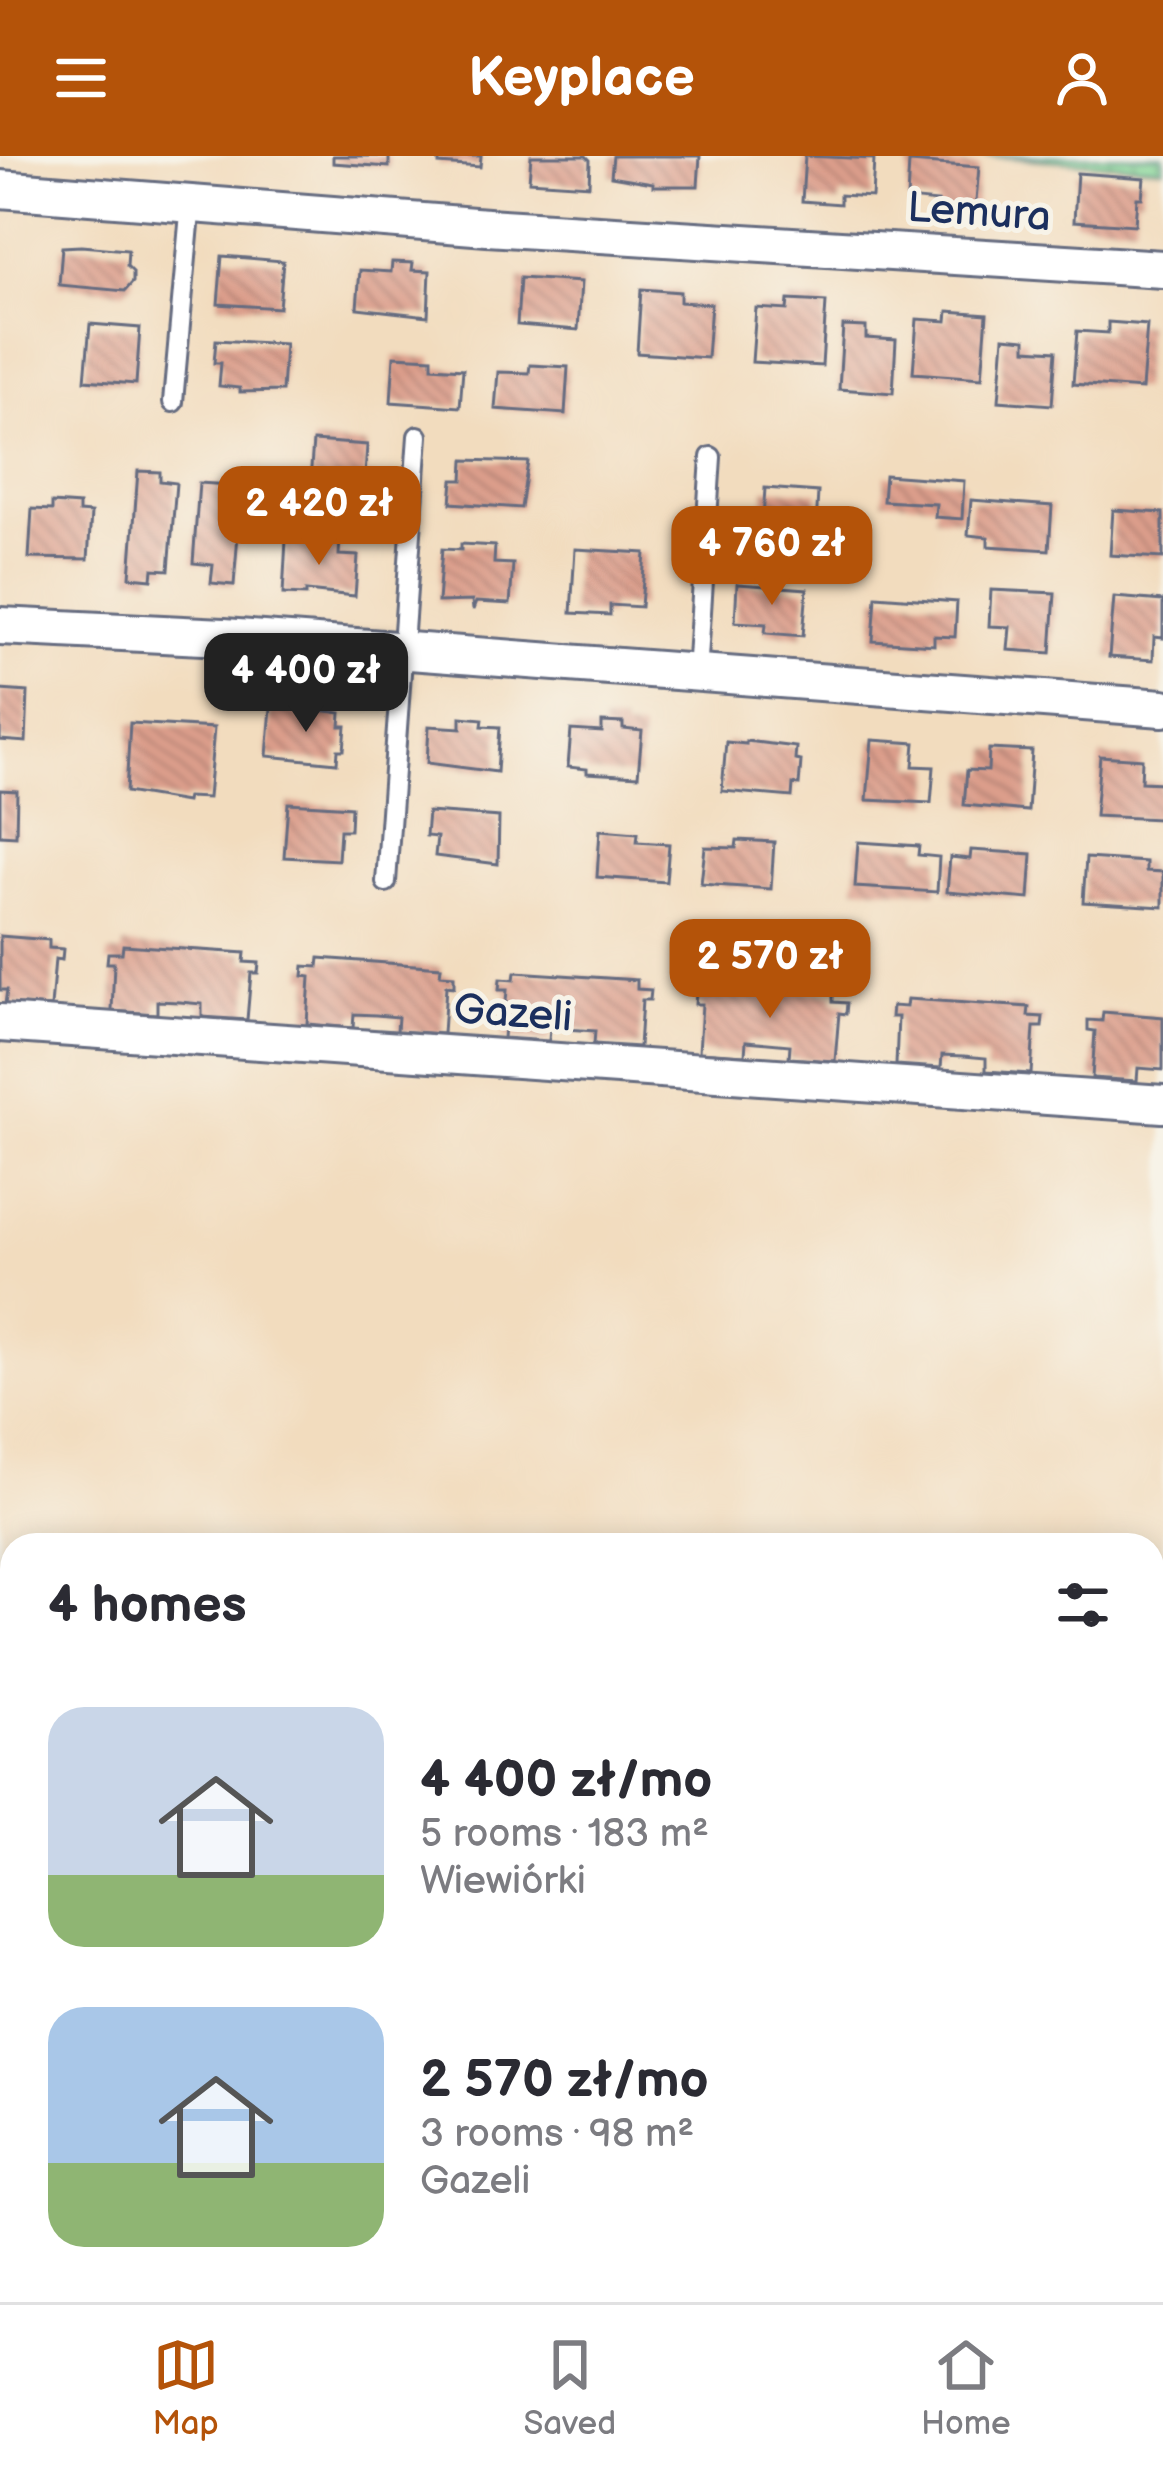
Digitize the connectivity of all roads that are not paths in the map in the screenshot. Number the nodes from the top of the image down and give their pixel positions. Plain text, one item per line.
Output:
1 (0, 189) edge
2 (190, 202) junction
3 (1163, 269) edge
4 (173, 402) dead end
5 (418, 436) dead end
6 (711, 457) dead end
7 (0, 626) edge
8 (401, 651) junction
9 (698, 674) junction
10 (1163, 708) edge
11 (386, 882) dead end
12 (0, 1024) edge
13 (1163, 1104) edge

1 - 2 street, Lemura
2 - 3 street, Lemura
2 - 4 lane
5 - 8 lane
6 - 9 lane
7 - 8 street
8 - 9 street
8 - 11 lane
9 - 10 street
12 - 13 street, Gazeli

